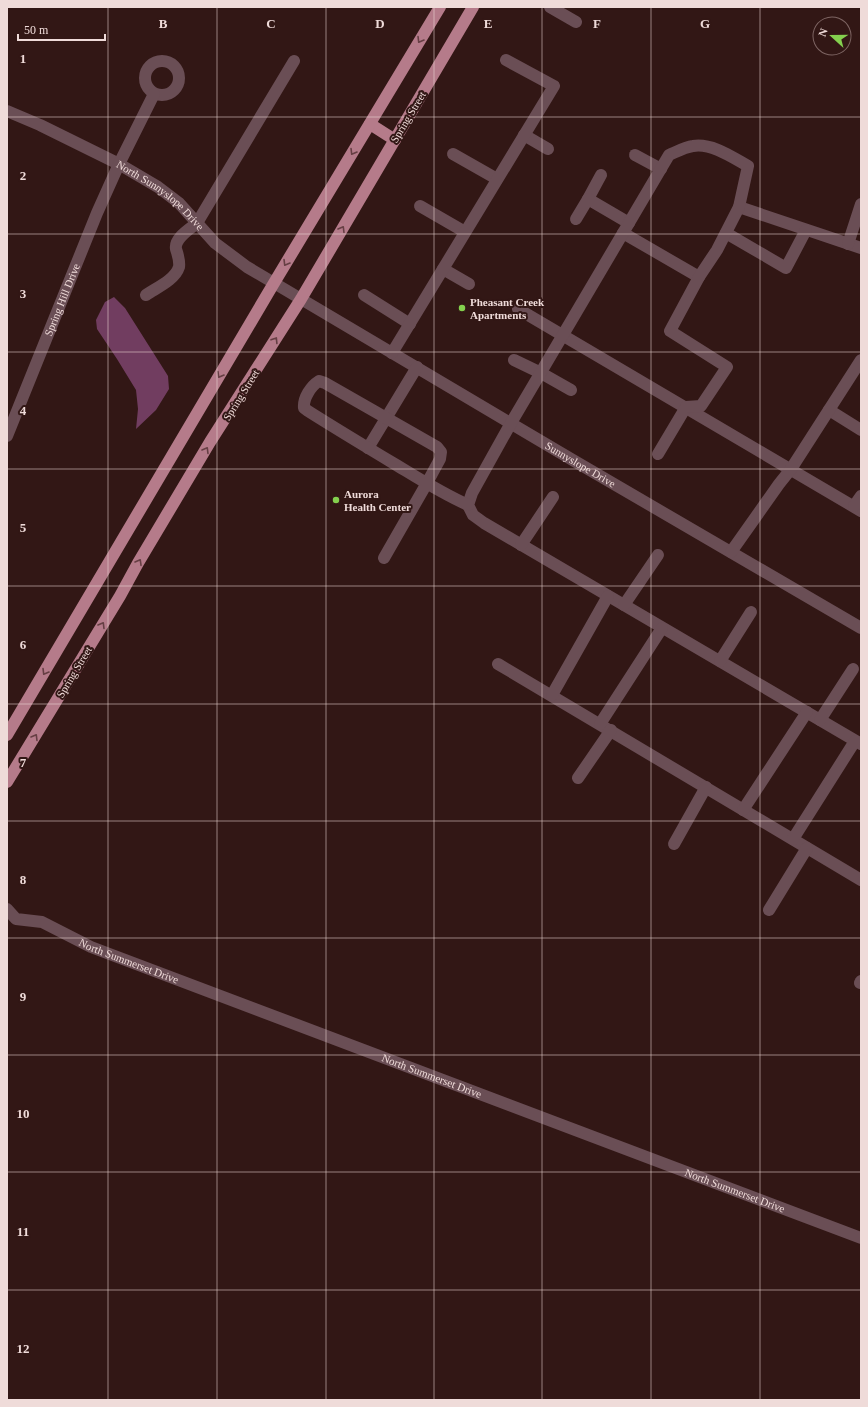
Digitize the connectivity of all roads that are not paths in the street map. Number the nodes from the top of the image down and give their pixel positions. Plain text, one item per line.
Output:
1 (440, 7) edge
2 (474, 7) edge
3 (550, 7) edge
4 (576, 22) dead end
5 (506, 60) dead end
6 (294, 61) dead end
7 (154, 94) dead end
8 (7, 111) edge
9 (370, 124) junction
10 (524, 135) junction
11 (395, 140) junction
12 (548, 148) dead end
13 (453, 154) dead end
14 (635, 155) dead end
15 (119, 164) junction
16 (661, 169) junction
17 (601, 175) dead end
18 (497, 179) junction
19 (588, 199) junction
20 (861, 204) edge
21 (420, 206) dead end
22 (739, 207) junction
23 (576, 219) dead end
24 (197, 223) junction
25 (626, 228) junction
26 (806, 230) junction
27 (465, 232) junction
28 (726, 233) junction
29 (848, 244) junction
30 (861, 248) edge
31 (443, 269) junction
32 (698, 277) junction
33 (274, 283) junction
34 (469, 284) dead end
35 (146, 295) dead end
36 (364, 295) dead end
37 (301, 299) junction
38 (518, 309) dead end
39 (410, 324) junction
40 (563, 335) junction
41 (392, 353) junction
42 (514, 360) dead end
43 (861, 360) edge
44 (417, 367) junction
45 (541, 373) junction
46 (571, 390) dead end
47 (686, 407) junction
48 (829, 410) junction
49 (386, 418) junction
50 (511, 423) junction
51 (861, 430) edge
52 (7, 436) edge
53 (368, 448) junction
54 (658, 454) dead end
55 (791, 469) junction
56 (427, 483) junction
57 (861, 496) edge
58 (553, 497) dead end
59 (468, 505) junction
60 (857, 509) edge
61 (521, 545) junction
62 (732, 552) junction
63 (658, 555) dead end
64 (384, 558) dead end
65 (608, 596) junction
66 (624, 606) junction
67 (751, 612) dead end
68 (662, 628) junction
69 (861, 628) edge
70 (720, 661) junction
71 (498, 664) dead end
72 (853, 669) dead end
73 (552, 695) junction
74 (806, 712) junction
75 (820, 720) junction
76 (606, 727) junction
77 (7, 735) edge
78 (858, 743) edge
79 (578, 778) dead end
80 (7, 782) edge
81 (706, 787) junction
82 (744, 810) junction
83 (793, 839) junction
84 (674, 844) dead end
85 (807, 848) junction
86 (861, 880) edge
87 (7, 909) edge
88 (769, 910) dead end
89 (11, 921) edge
90 (861, 1238) edge

1 -> 9 main road
2 - 11 main road, Spring Street
3 - 4 street
5 - 10 street
6 - 24 street
7 - 15 street, Spring Hill Drive
8 - 15 street, North Sunnyslope Drive
9 - 11 main road
9 -> 33 main road
10 - 12 street
10 - 18 street
37 -> 11 main road, Spring Street
13 - 18 street
14 - 16 street
15 - 24 street, North Sunnyslope Drive
15 - 52 street, Spring Hill Drive
16 - 22 street
16 - 25 street
17 - 19 street
18 - 27 street
19 - 23 street
19 - 25 street
20 - 29 street
21 - 27 street
22 - 26 street
22 - 28 street
24 - 33 street, North Sunnyslope Drive
24 - 35 street
25 - 32 street
25 - 40 street
26 - 28 street
26 - 29 street
27 - 31 street
28 - 32 street
29 - 30 street
31 - 34 street
31 - 39 street
32 - 47 street
33 - 37 street, North Sunnyslope Drive
33 -> 77 main road
36 - 39 street
37 - 41 street, Sunnyslope Drive
80 -> 37 main road, Spring Street
38 - 40 street
39 - 41 street
40 - 45 street
40 - 47 street
41 - 44 street, Sunnyslope Drive
42 - 45 street
43 - 48 street
44 - 49 street
44 - 50 street, Sunnyslope Drive
45 - 46 street
45 - 50 street
47 - 54 street
47 - 55 street
48 - 51 street
48 - 55 street
49 - 53 street
49 - 53 street
49 - 56 street
50 - 59 street
50 - 62 street, Sunnyslope Drive
53 - 56 street
55 - 60 street
55 - 62 street
56 - 59 street
56 - 64 street
57 - 60 street
58 - 61 street
59 - 61 street
61 - 65 street
62 - 69 street, Sunnyslope Drive
63 - 66 street
65 - 66 street
65 - 73 street
66 - 68 street
67 - 70 street
68 - 70 street
68 - 76 street
70 - 74 street
71 - 73 street
72 - 75 street
73 - 76 street
74 - 75 street
74 - 82 street
75 - 78 street
76 - 79 street
76 - 81 street
78 - 83 street
81 - 82 street
81 - 84 street
82 - 83 street
83 - 85 street
85 - 86 street
85 - 88 street
87 - 89 street, North Summerset Drive
89 - 90 street, North Summerset Drive

